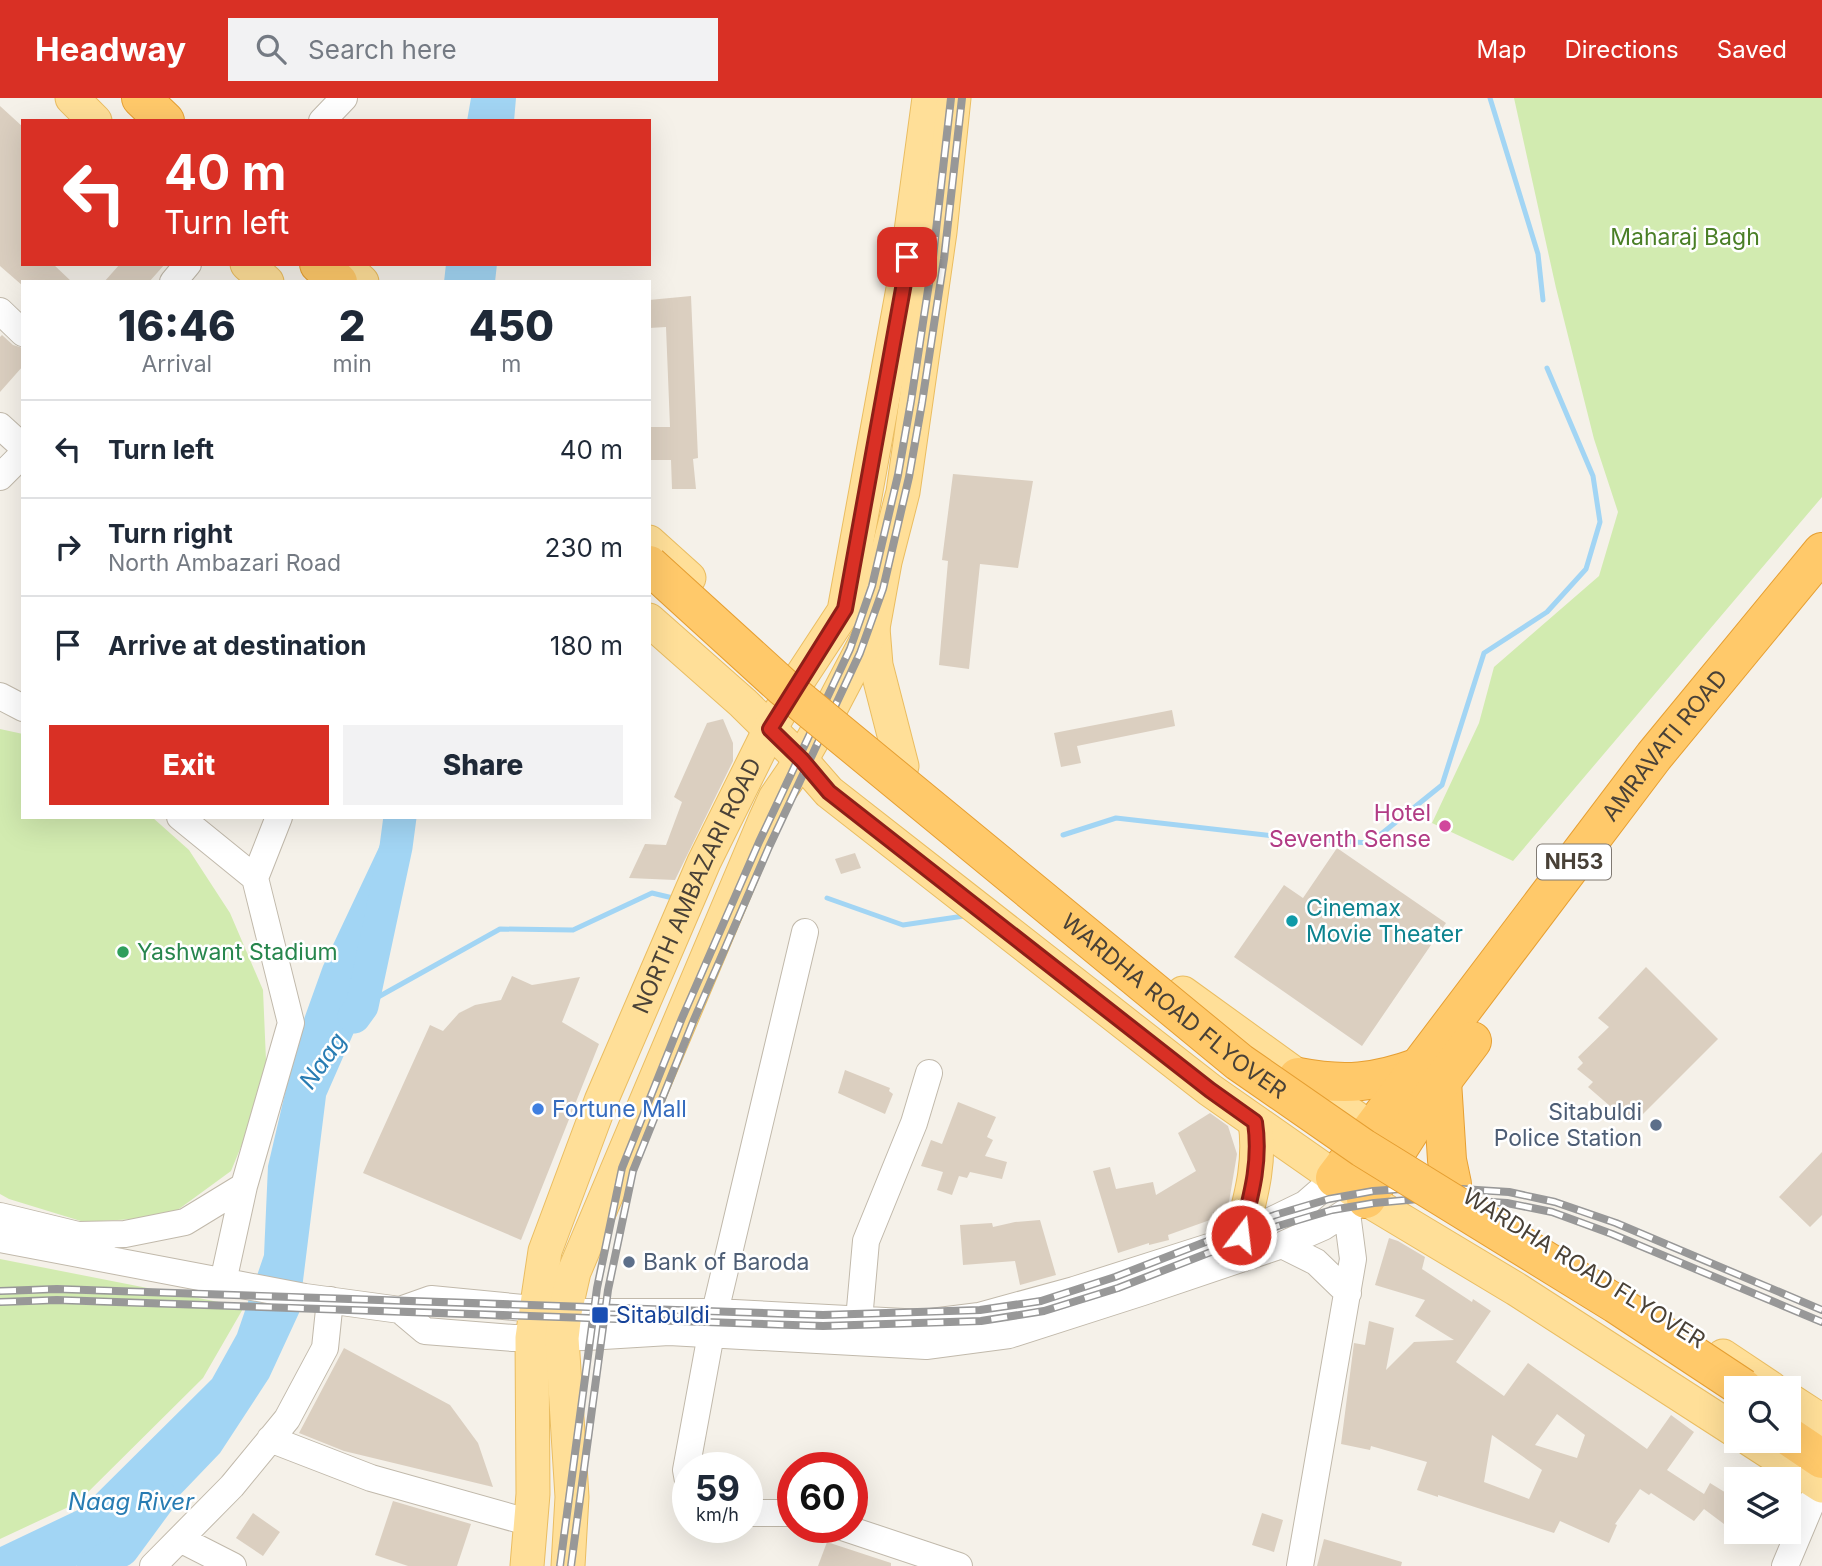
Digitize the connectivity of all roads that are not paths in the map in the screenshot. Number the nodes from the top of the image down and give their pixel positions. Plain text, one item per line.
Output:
1 (72, 98) edge
2 (113, 98) edge
3 (141, 98) edge
4 (160, 98) edge
5 (344, 98) edge
6 (929, 98) edge
7 (954, 98) edge
8 (93, 119) edge
9 (135, 119) edge
10 (163, 119) edge
11 (182, 119) edge
12 (324, 119) edge
13 (925, 231) junction
14 (185, 266) edge
15 (249, 266) edge
16 (291, 266) edge
17 (321, 266) edge
18 (345, 266) edge
19 (175, 280) edge
20 (265, 280) edge
21 (306, 280) edge
22 (336, 280) edge
23 (360, 280) edge
24 (0, 311) edge
25 (21, 331) edge
26 (0, 426) edge
27 (21, 444) edge
28 (21, 456) edge
29 (0, 477) edge
30 (651, 544) edge
31 (1822, 552) edge
32 (651, 567) edge
33 (1822, 590) edge
34 (651, 593) edge
35 (651, 622) edge
36 (873, 628) junction
37 (800, 678) junction
38 (0, 696) edge
39 (743, 703) junction
40 (832, 705) junction
41 (21, 707) edge
42 (770, 729) junction
43 (802, 760) junction
44 (902, 766) junction
45 (748, 775) junction
46 (829, 792) junction
47 (772, 806) junction
48 (182, 819) edge
49 (278, 819) edge
50 (255, 878) junction
51 (805, 932) dead end
52 (929, 1073) dead end
53 (1431, 1074) junction
54 (1298, 1077) junction
55 (1255, 1122) junction
56 (1385, 1139) junction
57 (1452, 1184) junction
58 (244, 1186) junction
59 (1350, 1195) junction
60 (0, 1216) edge
61 (78, 1235) junction
62 (1241, 1235) junction
63 (0, 1239) edge
64 (1282, 1245) junction
65 (110, 1261) junction
66 (230, 1283) junction
67 (1348, 1293) junction
68 (318, 1299) junction
69 (859, 1320) junction
70 (713, 1323) junction
71 (549, 1324) junction
72 (1725, 1376) edge
73 (1753, 1376) edge
74 (1724, 1393) edge
75 (1801, 1407) edge
76 (1822, 1421) edge
77 (1724, 1423) edge
78 (1801, 1426) edge
79 (270, 1439) junction
80 (1822, 1440) edge
81 (689, 1452) edge
82 (1801, 1452) edge
83 (1776, 1453) edge
84 (1821, 1477) edge
85 (531, 1523) junction
86 (868, 1536) edge
87 (180, 1539) junction
88 (153, 1566) edge
89 (233, 1566) edge
90 (527, 1566) edge
91 (568, 1566) edge
92 (959, 1566) edge
93 (1300, 1566) edge
94 (1785, 1566) edge

1 - 8 main road
2 - 9 highway
3 - 10 highway
4 - 11 main road
5 - 12 street
6 - 13 main road, NORTH AMBAZARI ROAD
7 - 13 main road, NORTH AMBAZARI ROAD
13 - 36 main road, NORTH AMBAZARI ROAD
13 - 37 main road, NORTH AMBAZARI ROAD
14 - 19 street
15 - 20 main road
16 - 21 highway
17 - 22 highway
18 - 23 main road
24 - 25 street
26 - 27 street
28 - 29 street
30 - 37 main road, WARDHA ROAD FLYOVER
31 - 53 highway, AMRAVATI ROAD / NH53
32 - 72 highway, WARDHA ROAD FLYOVER, bridge
33 - 53 highway, AMRAVATI ROAD / NH53
34 - 74 highway, WARDHA ROAD FLYOVER
35 - 39 main road
36 - 40 main road, NORTH AMBAZARI ROAD
36 - 44 main road
37 - 40 main road, WARDHA ROAD FLYOVER
37 - 42 main road, NORTH AMBAZARI ROAD
38 - 41 street
39 - 42 main road
39 - 45 main road
40 - 43 main road, NORTH AMBAZARI ROAD
40 - 44 main road, WARDHA ROAD FLYOVER
42 - 43 main road
42 - 45 main road, NORTH AMBAZARI ROAD
43 - 46 main road
43 - 47 main road, NORTH AMBAZARI ROAD
44 - 54 main road, WARDHA ROAD FLYOVER
45 - 71 main road, NORTH AMBAZARI ROAD
46 - 47 main road
46 - 55 main road
47 - 71 main road, NORTH AMBAZARI ROAD
48 - 50 street
49 - 50 street
50 - 58 street
51 - 70 street
52 - 69 street
53 - 54 highway
53 - 56 highway, AMRAVATI ROAD / NH53
53 - 57 highway
54 - 56 main road, WARDHA ROAD FLYOVER
55 - 59 main road
55 - 62 main road
56 - 57 main road, WARDHA ROAD FLYOVER
56 - 59 highway, AMRAVATI ROAD / NH53
57 - 73 main road, WARDHA ROAD FLYOVER
58 - 61 street
58 - 66 street
59 - 62 street
59 - 64 street
59 - 67 street
59 - 77 main road
60 - 61 street
61 - 65 street
62 - 69 street
63 - 65 street
64 - 67 street
64 - 70 street
65 - 66 street
66 - 68 street
67 - 93 street
68 - 71 street
68 - 79 street
69 - 70 street
70 - 71 street
70 - 81 street
71 - 85 main road
71 - 91 main road
75 - 76 main road
78 - 80 highway
79 - 85 street
79 - 87 street
82 - 84 highway
83 - 84 main road
84 - 94 street
85 - 90 main road
86 - 92 street
87 - 88 street
87 - 89 street

